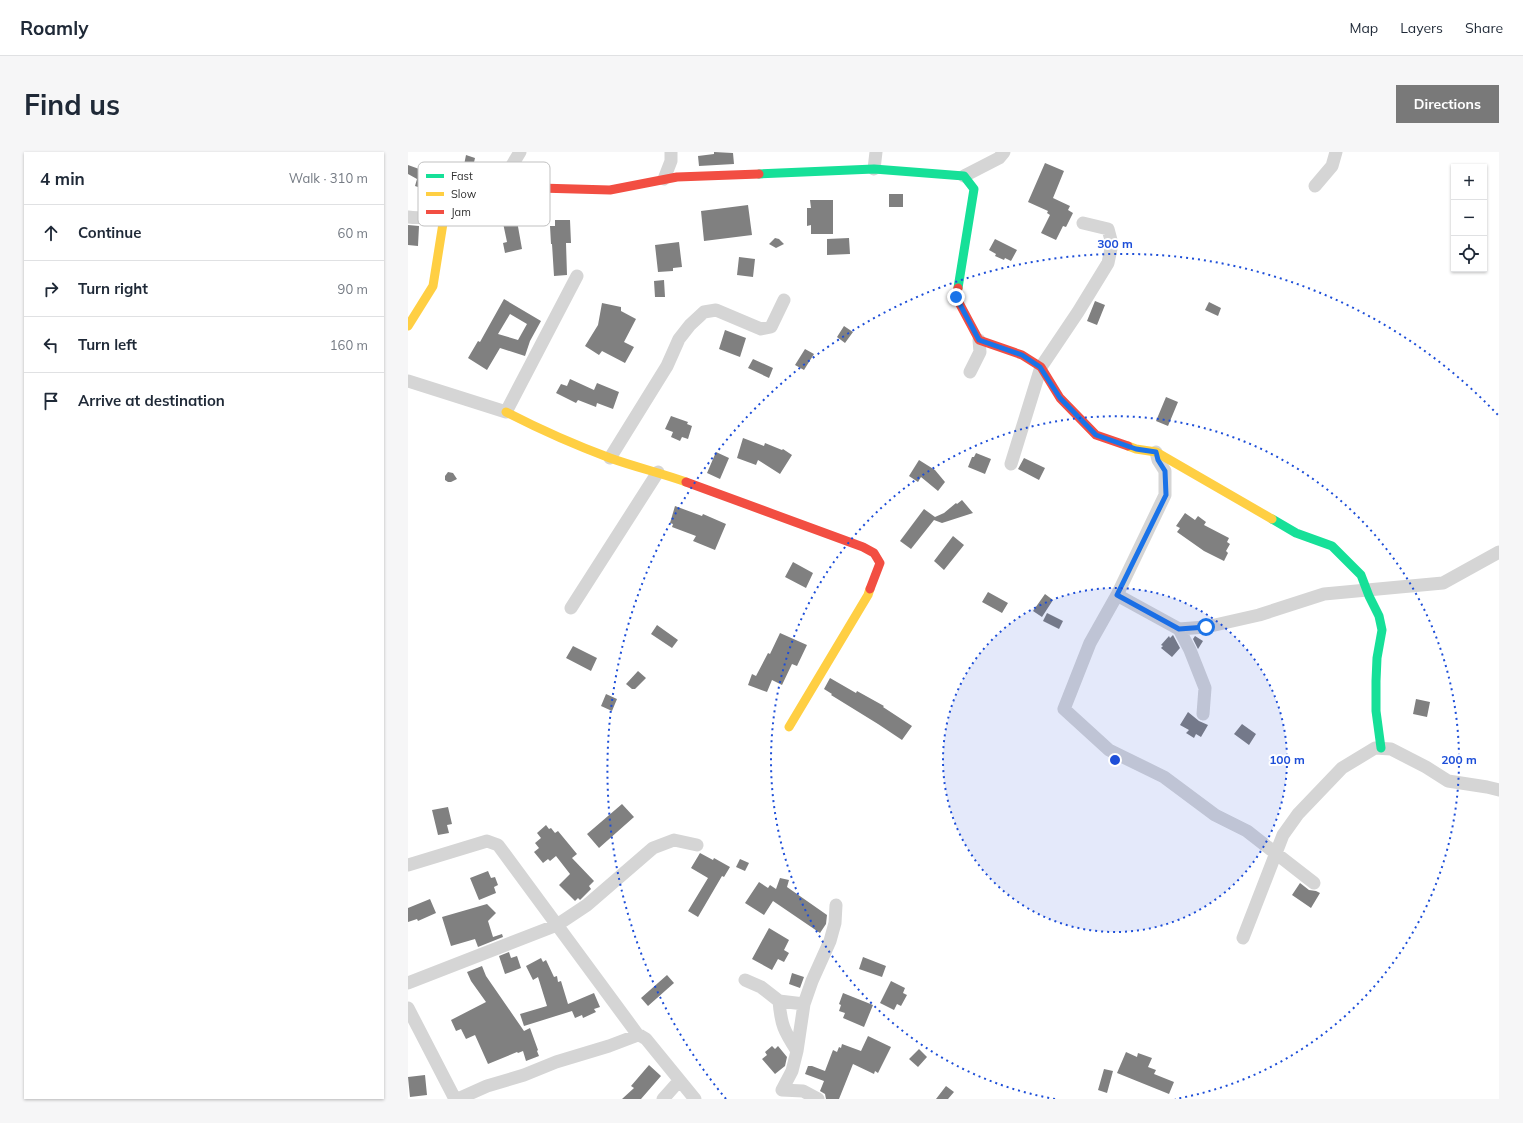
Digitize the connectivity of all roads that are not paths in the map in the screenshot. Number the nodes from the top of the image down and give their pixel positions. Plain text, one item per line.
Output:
1 (520, 152) edge
2 (671, 152) edge
3 (876, 152) edge
4 (1004, 152) edge
5 (1336, 152) edge
6 (514, 162) edge
7 (874, 169) junction
8 (964, 176) junction
9 (664, 179) junction
10 (1315, 186) dead end
11 (550, 189) edge
12 (408, 217) edge
13 (418, 219) edge
14 (1083, 223) dead end
15 (443, 226) edge
16 (577, 276) dead end
17 (784, 300) dead end
18 (408, 326) edge
19 (979, 340) junction
20 (1040, 367) junction
21 (970, 372) dead end
22 (408, 381) edge
23 (506, 412) junction
24 (1156, 452) junction
25 (610, 458) junction
26 (1011, 464) dead end
27 (658, 472) junction
28 (1499, 552) edge
29 (1367, 590) junction
30 (1117, 595) junction
31 (571, 608) dead end
32 (1179, 629) junction
33 (1203, 714) dead end
34 (789, 727) dead end
35 (1381, 748) junction
36 (1499, 790) edge
37 (697, 846) dead end
38 (1276, 853) junction
39 (408, 865) edge
40 (1314, 883) dead end
41 (836, 905) dead end
42 (557, 925) junction
43 (1242, 938) dead end
44 (745, 980) dead end
45 (408, 984) edge
46 (779, 1001) junction
47 (804, 1004) junction
48 (408, 1008) edge
49 (638, 1035) junction
50 (797, 1051) junction
51 (679, 1080) junction
52 (779, 1094) edge
53 (455, 1099) edge
54 (458, 1099) edge
55 (663, 1099) edge
56 (695, 1099) edge
57 (818, 1099) edge

1 - 6 street
2 - 9 street
3 - 7 street
4 - 8 street
5 - 10 street
7 - 8 street
7 - 9 street
8 - 19 street
9 - 11 street
12 - 13 street
14 - 20 street
15 - 18 street
16 - 23 street
17 - 25 street
19 - 20 street
19 - 21 street
20 - 24 street
20 - 26 street
22 - 23 street
23 - 25 street
24 - 29 street
24 - 30 street
25 - 27 street
27 - 31 street
27 - 34 street
28 - 29 street
29 - 32 street
29 - 35 street
30 - 32 street
30 - 38 street
32 - 33 street
35 - 36 street
35 - 38 street
37 - 42 street
38 - 40 street
38 - 43 street
39 - 42 street
41 - 47 street
42 - 45 street
42 - 49 street
44 - 46 street
46 - 47 street
46 - 50 street
47 - 50 street
48 - 53 street
49 - 51 street
49 - 54 street
50 - 52 street
51 - 55 street
51 - 56 street
52 - 57 street

